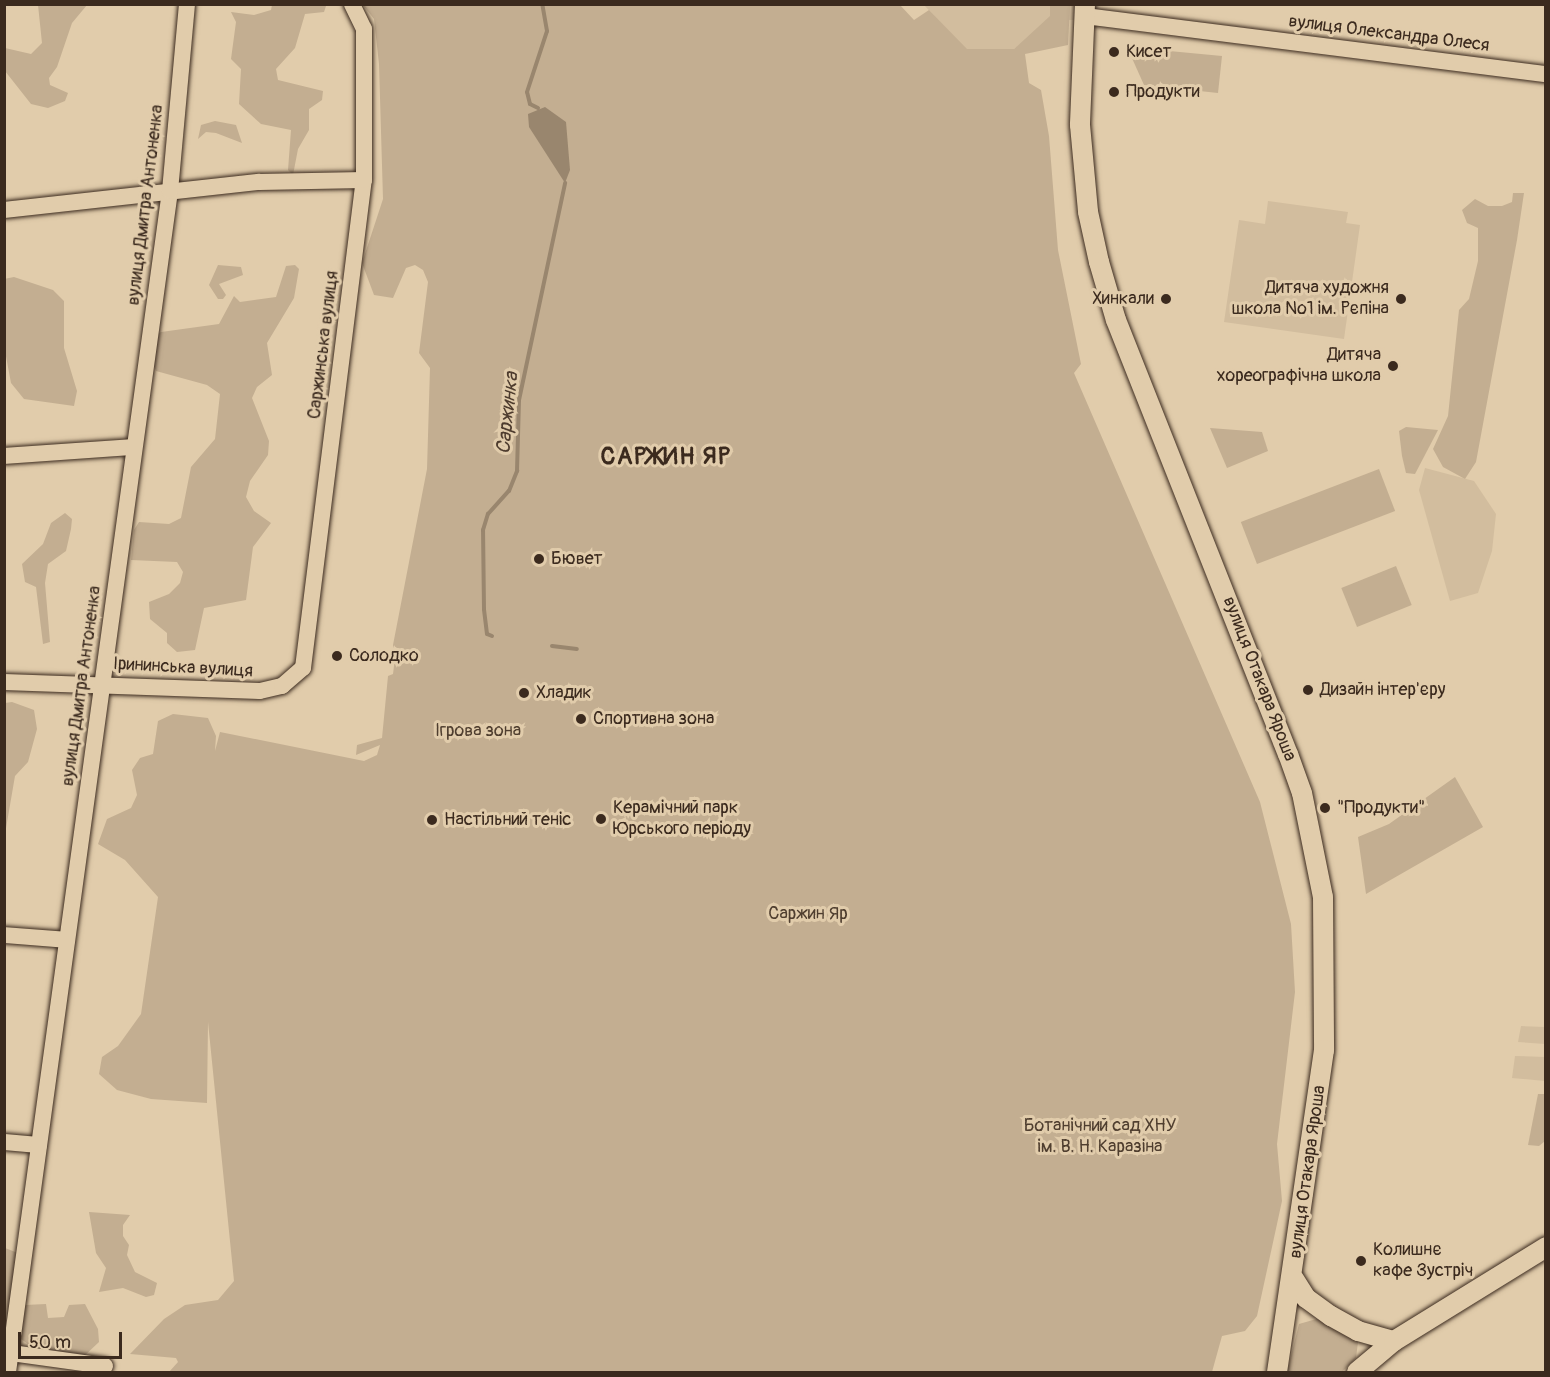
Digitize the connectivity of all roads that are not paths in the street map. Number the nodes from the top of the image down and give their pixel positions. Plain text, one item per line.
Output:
1 (188, 4) edge
2 (352, 4) edge
3 (1085, 10) edge
4 (1545, 74) edge
5 (364, 180) junction
6 (170, 191) junction
7 (4, 210) edge
8 (134, 447) junction
9 (4, 456) edge
10 (4, 682) edge
11 (286, 683) joint
12 (102, 684) junction
13 (4, 935) edge
14 (67, 940) junction
15 (4, 1142) edge
16 (39, 1145) junction
17 (1545, 1247) edge
18 (1294, 1279) junction
19 (1394, 1341) junction
20 (8, 1352) edge
21 (105, 1366) dead end
22 (8, 1372) edge
23 (1277, 1372) edge
24 (1357, 1372) edge

1 - 6 street, вулиця Дмитра Антоненка
2 - 5 street, Саржинська вулиця
3 - 4 street, вулиця Олександра Олеся
3 - 18 street, вулиця Отакара Яроша
5 - 6 street
5 - 11 street, Саржинська вулиця
6 - 7 street
6 - 8 street, вулиця Дмитра Антоненка
8 - 9 street
8 - 12 street, вулиця Дмитра Антоненка
10 - 12 street, Ірининська вулиця
11 - 12 street, Ірининська вулиця
12 - 14 street, вулиця Дмитра Антоненка
13 - 14 street
14 - 16 street, вулиця Дмитра Антоненка
15 - 16 street
16 - 20 street, вулиця Дмитра Антоненка
17 - 19 street
18 - 19 street
18 - 23 street, вулиця Отакара Яроша
19 - 24 street
20 - 21 street
20 - 22 street, вулиця Дмитра Антоненка

